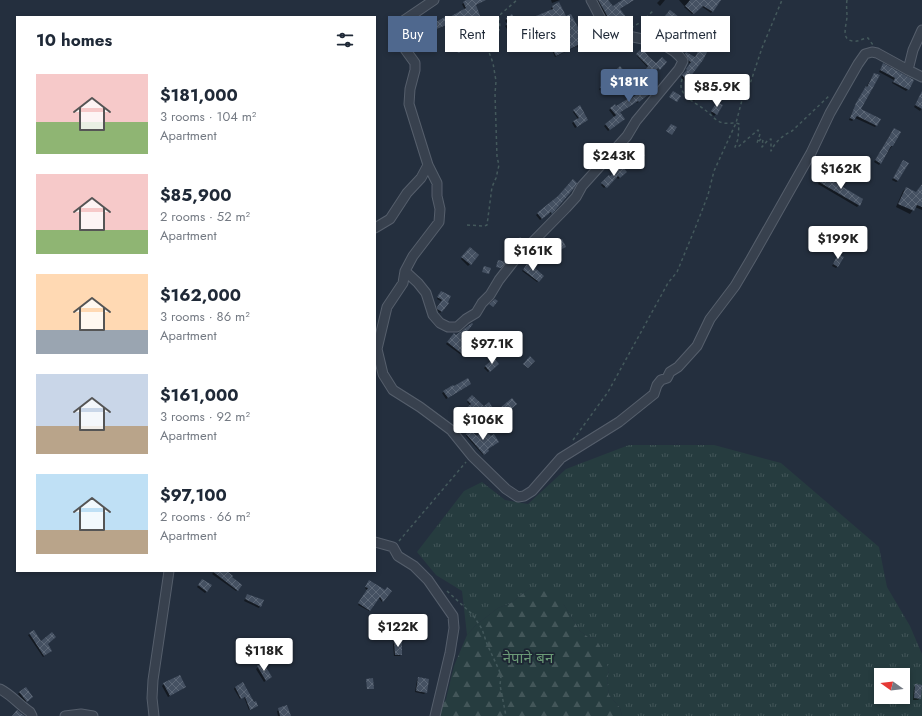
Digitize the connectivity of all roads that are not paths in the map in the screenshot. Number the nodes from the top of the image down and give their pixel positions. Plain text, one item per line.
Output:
1 (434, 0) edge
2 (590, 0) edge
3 (922, 30) edge
4 (908, 70) junction
5 (922, 77) edge
6 (428, 165) junction
7 (376, 227) edge
8 (405, 271) junction
9 (376, 542) edge
10 (169, 572) edge
11 (0, 689) edge
12 (32, 716) edge
13 (65, 716) edge
14 (93, 716) edge
15 (154, 716) edge
16 (434, 716) edge

1 - 6 street
2 - 8 street
3 - 4 street
4 - 5 street
4 - 8 street
6 - 7 street
6 - 8 street
9 - 16 street
10 - 15 street
11 - 12 street
13 - 14 street

